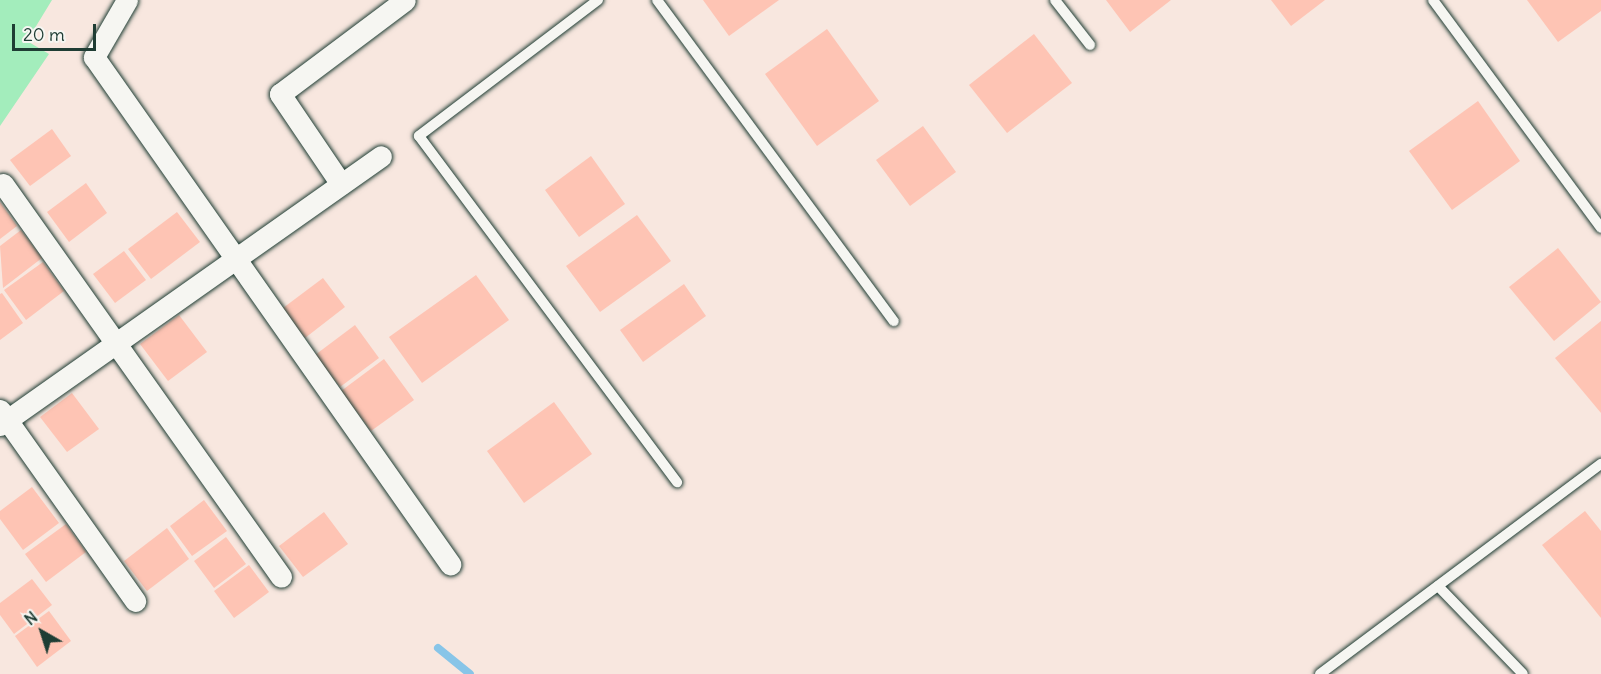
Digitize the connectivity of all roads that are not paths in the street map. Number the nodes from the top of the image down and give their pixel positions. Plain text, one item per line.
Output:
1 (127, 0) edge
2 (405, 0) edge
3 (597, 0) edge
4 (657, 0) edge
5 (1055, 0) edge
6 (1433, 0) edge
7 (1090, 45) dead end
8 (381, 156) dead end
9 (3, 184) dead end
10 (341, 184) junction
11 (1601, 228) edge
12 (236, 261) junction
13 (894, 321) dead end
14 (114, 342) junction
15 (2, 418) edge
16 (1601, 464) edge
17 (677, 483) dead end
18 (450, 564) dead end
19 (281, 577) dead end
20 (1437, 586) junction
21 (135, 601) dead end
22 (1320, 674) edge
23 (1523, 674) edge

1 - 12 street
2 - 10 street
3 - 17 lane
4 - 13 lane
5 - 7 lane
6 - 11 lane
8 - 10 street
9 - 14 street
10 - 12 street
12 - 14 street
12 - 18 street
14 - 15 street
14 - 19 street
15 - 21 street
16 - 20 lane
20 - 22 lane
20 - 23 lane

